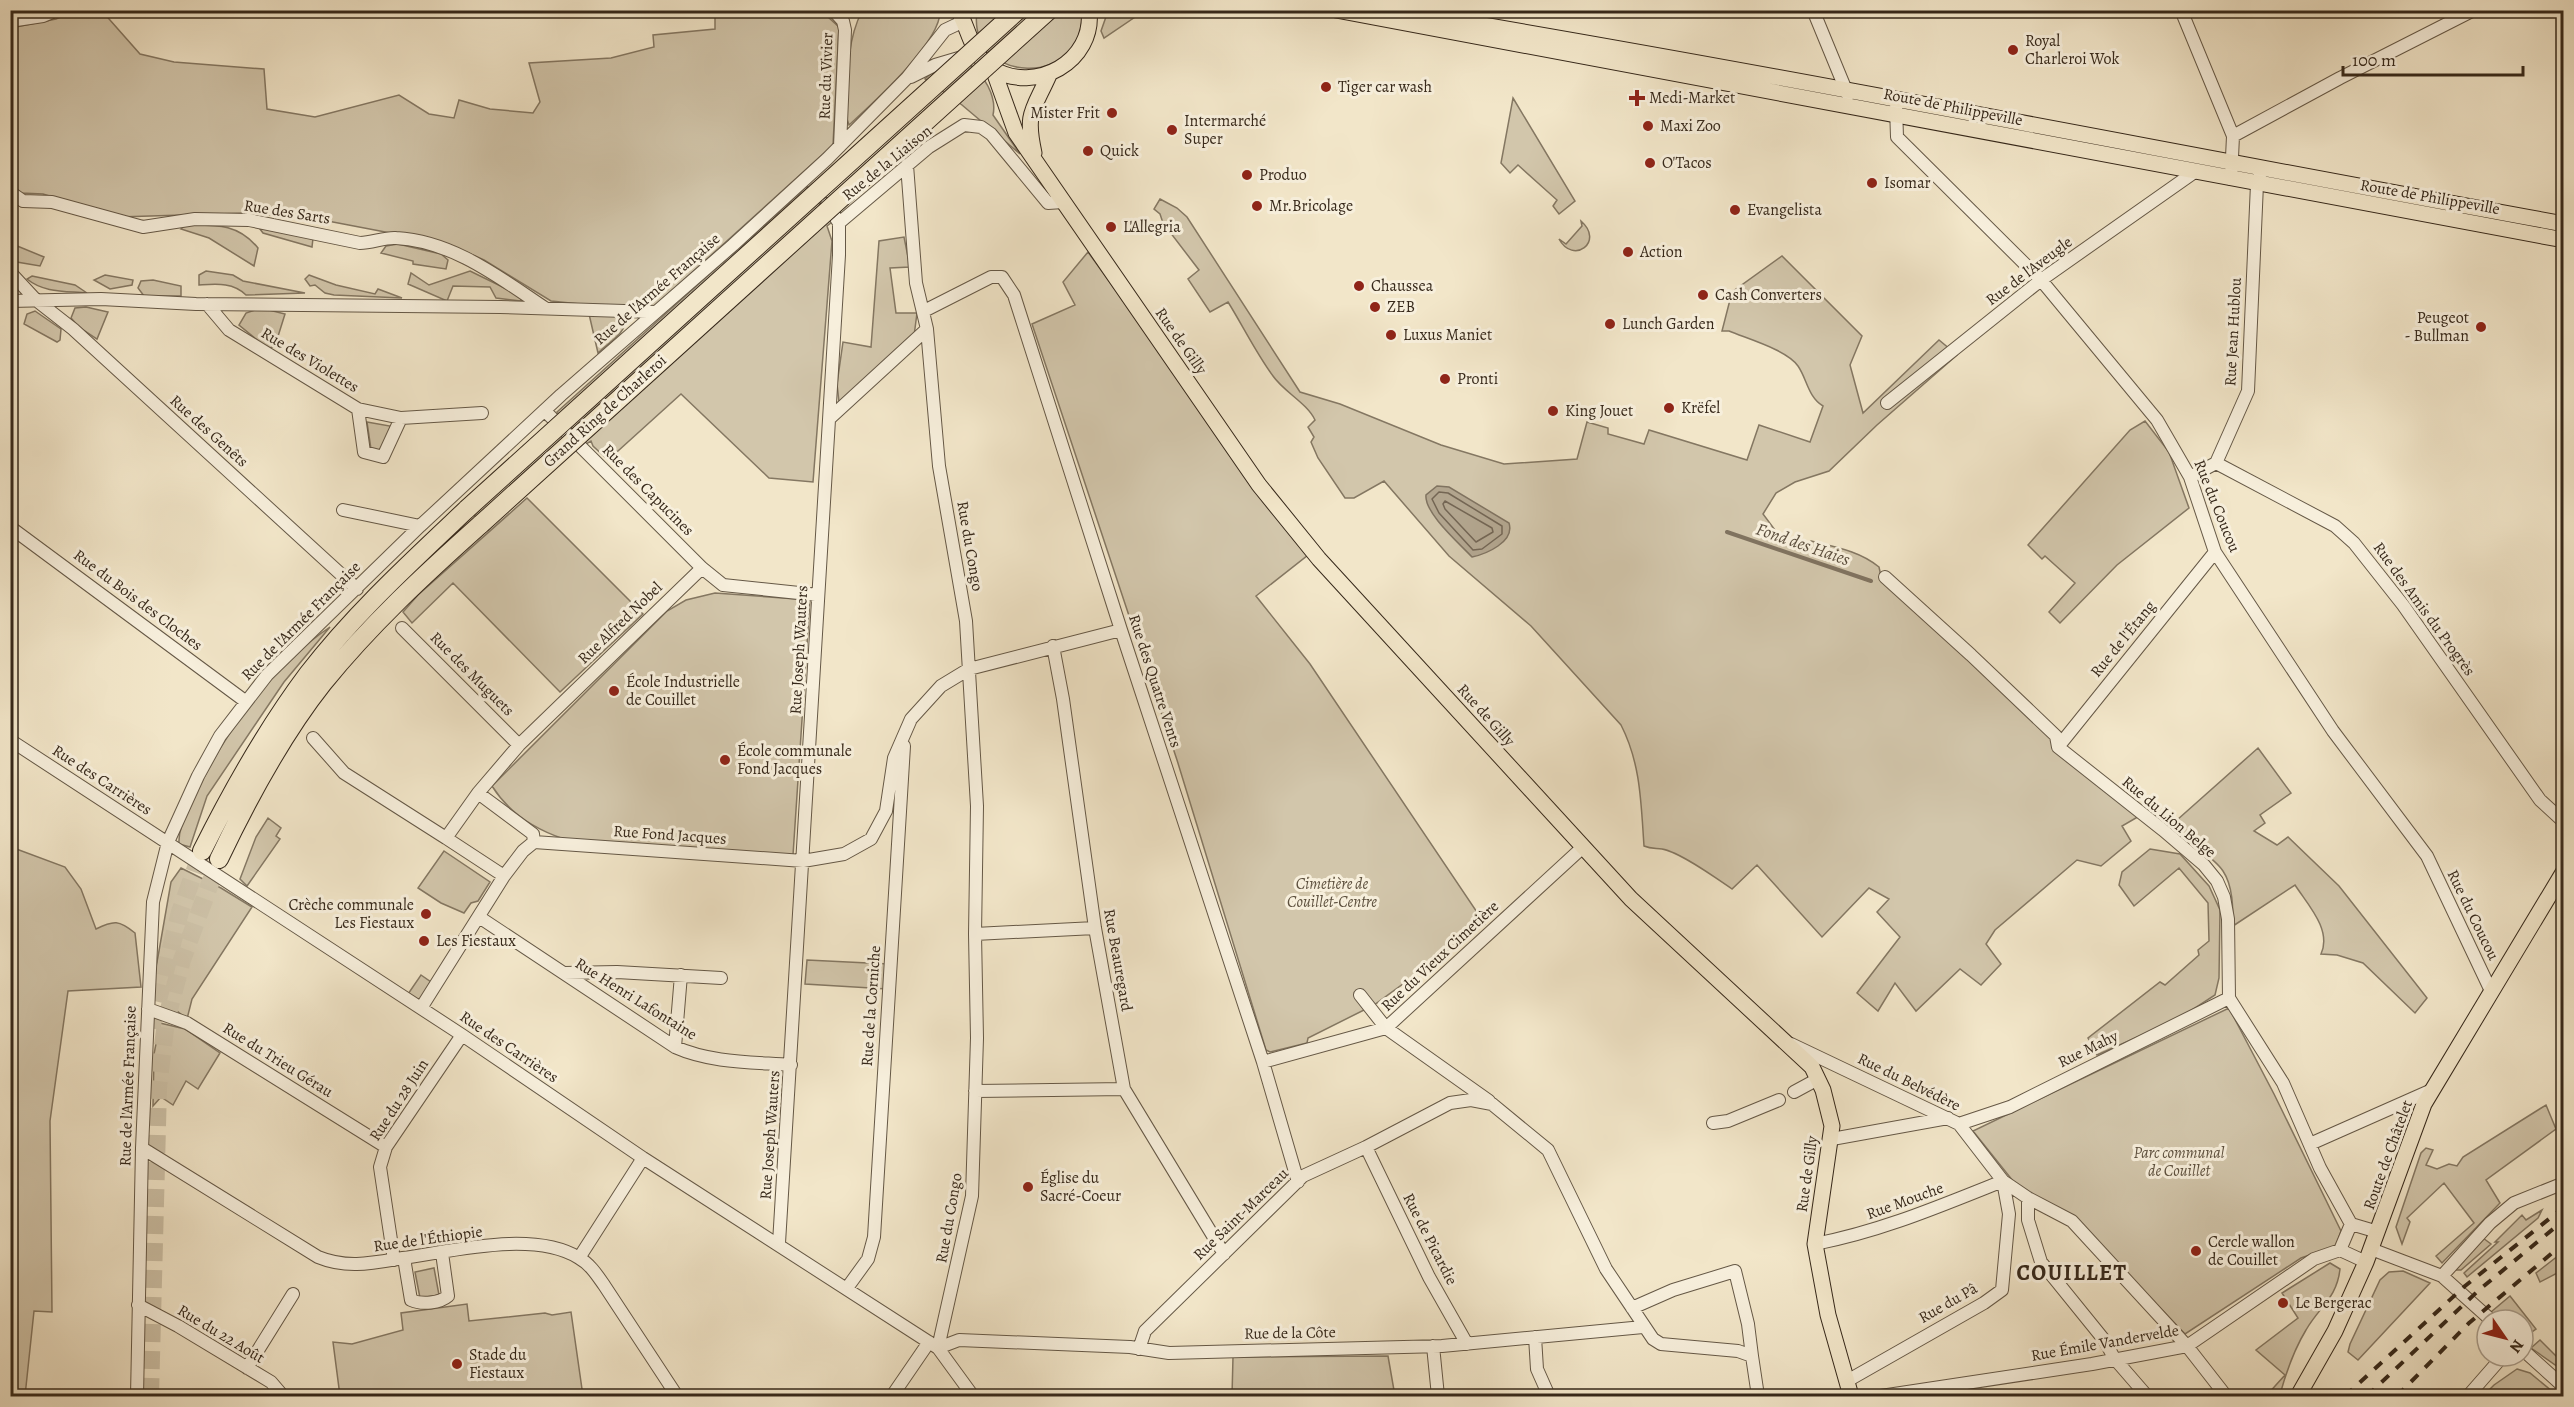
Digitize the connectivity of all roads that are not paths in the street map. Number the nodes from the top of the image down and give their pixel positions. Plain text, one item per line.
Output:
1 (57, 10) edge
2 (833, 10) edge
3 (1018, 10) edge
4 (1048, 10) edge
5 (1336, 10) edge
6 (1394, 10) edge
7 (1813, 10) edge
8 (2181, 10) edge
9 (2474, 10) edge
10 (1091, 12) edge
11 (962, 14) edge
12 (10, 21) edge
13 (975, 51) junction
14 (993, 69) junction
15 (1049, 75) junction
16 (907, 78) junction
17 (1847, 90) junction
18 (1850, 106) junction
19 (1896, 107) junction
20 (2233, 136) junction
21 (840, 146) junction
22 (1035, 159) junction
23 (907, 165) junction
24 (2196, 171) junction
25 (2232, 171) junction
26 (808, 176) junction
27 (2260, 176) junction
28 (10, 192) edge
29 (1063, 202) junction
30 (840, 223) junction
31 (2564, 224) edge
32 (2564, 240) edge
33 (10, 272) edge
34 (2041, 280) junction
35 (36, 300) junction
36 (10, 301) edge
37 (207, 304) junction
38 (546, 309) junction
39 (924, 311) junction
40 (655, 312) junction
41 (927, 329) junction
42 (1887, 403) dead end
43 (358, 409) junction
44 (545, 411) junction
45 (482, 413) dead end
46 (401, 418) junction
47 (830, 418) junction
48 (2216, 463) junction
49 (2190, 477) junction
50 (343, 510) dead end
51 (420, 526) junction
52 (10, 527) edge
53 (2215, 552) junction
54 (702, 568) junction
55 (1885, 577) dead end
56 (357, 589) junction
57 (818, 595) junction
58 (402, 628) dead end
59 (1121, 630) junction
60 (1053, 646) junction
61 (969, 669) junction
62 (245, 701) junction
63 (911, 719) junction
64 (313, 738) dead end
65 (10, 740) edge
66 (519, 745) junction
67 (2058, 747) junction
68 (478, 793) junction
69 (2564, 822) edge
70 (446, 838) junction
71 (168, 842) junction
72 (534, 842) junction
73 (1583, 847) junction
74 (202, 851) tunnel mouth
75 (219, 859) tunnel mouth
76 (803, 861) junction
77 (2564, 871) edge
78 (504, 876) junction
79 (479, 917) junction
80 (1095, 928) junction
81 (975, 934) junction
82 (564, 973) junction
83 (681, 975) junction
84 (721, 978) dead end
85 (2491, 991) junction
86 (1360, 995) dead end
87 (2229, 998) junction
88 (421, 1008) junction
89 (148, 1009) junction
90 (1386, 1028) junction
91 (462, 1035) junction
92 (1785, 1041) junction
93 (675, 1047) junction
94 (1263, 1062) junction
95 (791, 1065) junction
96 (1818, 1079) junction
97 (1124, 1089) junction
98 (2432, 1090) junction
99 (975, 1091) junction
100 (1794, 1092) dead end
101 (1779, 1100) dead end
102 (1492, 1104) junction
103 (1954, 1121) junction
104 (1713, 1123) dead end
105 (1832, 1139) junction
106 (2310, 1144) junction
107 (386, 1147) junction
108 (1366, 1147) junction
109 (142, 1148) junction
110 (643, 1158) junction
111 (2003, 1181) junction
112 (1298, 1182) junction
113 (2564, 1183) edge
114 (2028, 1198) junction
115 (2351, 1224) junction
116 (2378, 1232) junction
117 (779, 1243) junction
118 (1815, 1244) junction
119 (2340, 1251) junction
120 (442, 1253) junction
121 (1224, 1254) junction
122 (2369, 1255) junction
123 (579, 1258) junction
124 (399, 1259) junction
125 (2442, 1276) junction
126 (847, 1288) junction
127 (293, 1294) dead end
128 (138, 1305) junction
129 (1632, 1308) junction
130 (2478, 1308) edge
131 (1643, 1327) junction
132 (1535, 1337) junction
133 (1467, 1344) junction
134 (934, 1345) junction
135 (1433, 1346) junction
136 (2187, 1346) junction
137 (1139, 1348) junction
138 (1752, 1356) junction
139 (2114, 1358) junction
140 (2535, 1361) edge
141 (247, 1368) junction
142 (2492, 1368) edge
143 (1847, 1381) junction
144 (2564, 1387) edge
145 (137, 1396) edge
146 (283, 1396) edge
147 (676, 1396) edge
148 (892, 1396) edge
149 (973, 1396) edge
150 (1438, 1396) edge
151 (1549, 1396) edge
152 (1758, 1396) edge
153 (1851, 1396) edge
154 (1889, 1396) edge
155 (2147, 1396) edge
156 (2226, 1396) edge
157 (2298, 1396) edge
158 (2468, 1396) edge

1 - 12 street
2 - 21 street, Rue du Vivier
3 - 74 highway, Grand Ring de Charleroi, bridge
4 - 75 highway, Grand Ring de Charleroi, bridge
5 - 18 main road, Route de Philippeville
6 - 17 main road, Route de Philippeville
7 - 17 street
8 - 20 street
9 - 20 street
10 - 15 main road
11 - 13 main road
11 - 16 street, Rue de l'Armée Française
13 - 14 main road
13 - 16 street, Rue de l'Armée Française
14 - 15 main road
14 - 22 main road, Rue de Gilly
15 - 22 main road
16 - 21 street, Rue de l'Armée Française
17 - 18 street
17 - 19 main road, Route de Philippeville
18 - 19 main road, Route de Philippeville
19 - 24 main road, Route de Philippeville
19 - 25 main road, Route de Philippeville
19 - 34 street, Rue du Coucou
20 - 25 street
21 - 26 street, Rue de l'Armée Française
22 - 29 main road, Rue de Gilly
23 - 29 street, Rue de la Liaison
23 - 30 street, Rue de la Liaison
23 - 39 street, Rue du Congo
24 - 25 main road, Route de Philippeville
24 - 34 street, Rue de l'Aveugle
25 - 27 main road, Route de Philippeville
26 - 30 street
26 - 40 street, Rue de l'Armée Française
27 - 31 main road, Route de Philippeville
27 - 32 main road, Route de Philippeville
27 - 48 street, Rue Jean Hublou
28 - 38 street, Rue des Sarts
29 - 73 main road, Rue de Gilly
30 - 47 street, Rue Joseph Wauters
33 - 35 street, Rue des Genêts
34 - 42 street, Rue de l'Aveugle
34 - 49 street, Rue du Coucou
35 - 36 street
35 - 37 street
35 - 56 street, Rue des Genêts
37 - 38 street
37 - 43 street, Rue des Violettes
38 - 40 street
39 - 41 street, Rue du Congo
39 - 59 street, Rue des Quatre Vents
40 - 44 street, Rue de l'Armée Française
41 - 47 street
41 - 61 street, Rue du Congo
43 - 46 street, Rue des Violettes
43 - 46 street
44 - 51 street, Rue de l'Armée Française
44 - 54 street, Rue des Capucines
45 - 46 street, Rue des Violettes
47 - 57 street, Rue Joseph Wauters
48 - 49 street
48 - 69 street, Rue des Amis du Progrès
49 - 53 street, Rue du Coucou
50 - 51 street
51 - 56 street, Rue de l'Armée Française
52 - 62 street, Rue du Bois des Cloches
53 - 67 street, Rue de l'Étang
53 - 85 street, Rue du Coucou
54 - 57 street
54 - 66 street, Rue Alfred Nobel
55 - 67 street, Rue du Lion Belge
56 - 62 street, Rue de l'Armée Française
57 - 76 street, Rue Joseph Wauters
58 - 66 street, Rue des Muguets
59 - 60 street
59 - 94 street, Rue des Quatre Vents
60 - 61 street
60 - 80 street, Rue Beauregard
61 - 63 street
61 - 81 street, Rue du Congo
62 - 71 street, Rue de l'Armée Française
63 - 76 street, Rue Fond Jacques
63 - 126 street, Rue de la Corniche
64 - 70 street
65 - 71 street, Rue des Carrières
66 - 68 street, Rue Alfred Nobel
67 - 87 street, Rue du Lion Belge
68 - 70 street, Rue Alfred Nobel
68 - 72 street
70 - 78 street
71 - 88 street, Rue des Carrières
71 - 89 street, Rue de l'Armée Française
72 - 76 street, Rue Fond Jacques
72 - 78 street
73 - 90 street, Rue du Vieux Cimetière
73 - 92 main road, Rue de Gilly
76 - 95 street, Rue Joseph Wauters
77 - 85 main road, Route de Châtelet
78 - 79 street
79 - 82 street, Rue Henri Lafontaine
79 - 88 street
80 - 81 street
80 - 97 street, Rue Beauregard
81 - 99 street, Rue du Congo
82 - 83 street
82 - 93 street, Rue Henri Lafontaine
83 - 84 street
83 - 93 street
85 - 98 main road, Route de Châtelet
86 - 90 street
87 - 103 street, Rue Mahy
87 - 106 street
88 - 91 street, Rue des Carrières
89 - 107 street, Rue du Trieu Gérau
89 - 109 street, Rue de l'Armée Française
90 - 94 street, Rue du Vieux Cimetière
90 - 102 street
91 - 107 street, Rue du 28 Juin
91 - 110 street, Rue des Carrières
92 - 96 main road, Rue de Gilly
92 - 103 street, Rue du Belvédère
93 - 95 street, Rue Henri Lafontaine
94 - 112 street, Rue des Quatre Vents
95 - 117 street, Rue Joseph Wauters
96 - 100 street
96 - 105 main road, Rue de Gilly
97 - 99 street
97 - 121 street, Rue Beauregard
98 - 106 street
98 - 116 main road, Route de Châtelet
99 - 134 street, Rue du Congo
101 - 104 street
102 - 108 street, Rue Saint-Marceau
102 - 129 street
103 - 105 street, Rue Mahy
103 - 111 street, Rue du Belvédère
105 - 118 main road, Rue de Gilly
106 - 115 street
107 - 124 street, Rue du 28 Juin
108 - 112 street, Rue Saint-Marceau
108 - 133 street, Rue de Picardie
109 - 124 street, Rue de l'Éthiopie
109 - 128 street, Rue de l'Armée Française
110 - 117 street, Rue des Carrières
110 - 123 street
111 - 114 street, Rue du Belvédère
111 - 118 street, Rue Mouche
111 - 143 street, Rue du Pâ
112 - 121 street, Rue Saint-Marceau
113 - 125 street
114 - 136 street, Rue du Belvédère
114 - 139 street
115 - 116 street
115 - 119 street
116 - 122 main road, Route de Châtelet
117 - 126 street, Rue des Carrières
118 - 143 main road, Rue de Gilly
119 - 122 street
119 - 136 street, Rue Émile Vandervelde
120 - 123 street, Rue de l'Éthiopie
120 - 124 street, Rue de l'Éthiopie
120 - 124 street, Rue du 28 Juin
121 - 137 street, Rue Saint-Marceau
122 - 125 street
122 - 157 main road, Route de Châtelet
123 - 147 street, Rue de l'Éthiopie
125 - 130 street
126 - 134 street, Rue des Carrières
127 - 141 street
128 - 141 street, Rue du 22 Août
128 - 145 street, Rue de l'Armée Française
129 - 131 street
129 - 138 street
131 - 132 street, Rue de la Côte
131 - 138 street
132 - 133 street, Rue de la Côte
132 - 151 street
133 - 135 street, Rue de la Côte
134 - 137 street, Rue de la Côte
134 - 148 street
134 - 149 street, Rue des Carrières
135 - 137 street, Rue de la Côte
135 - 150 street
136 - 139 street, Rue Émile Vandervelde
136 - 156 street, Rue du Belvédère
138 - 152 street
139 - 154 street, Rue Émile Vandervelde
139 - 155 street
140 - 144 street
141 - 146 street, Rue du 22 Août
142 - 158 street
143 - 153 main road, Rue de Gilly

